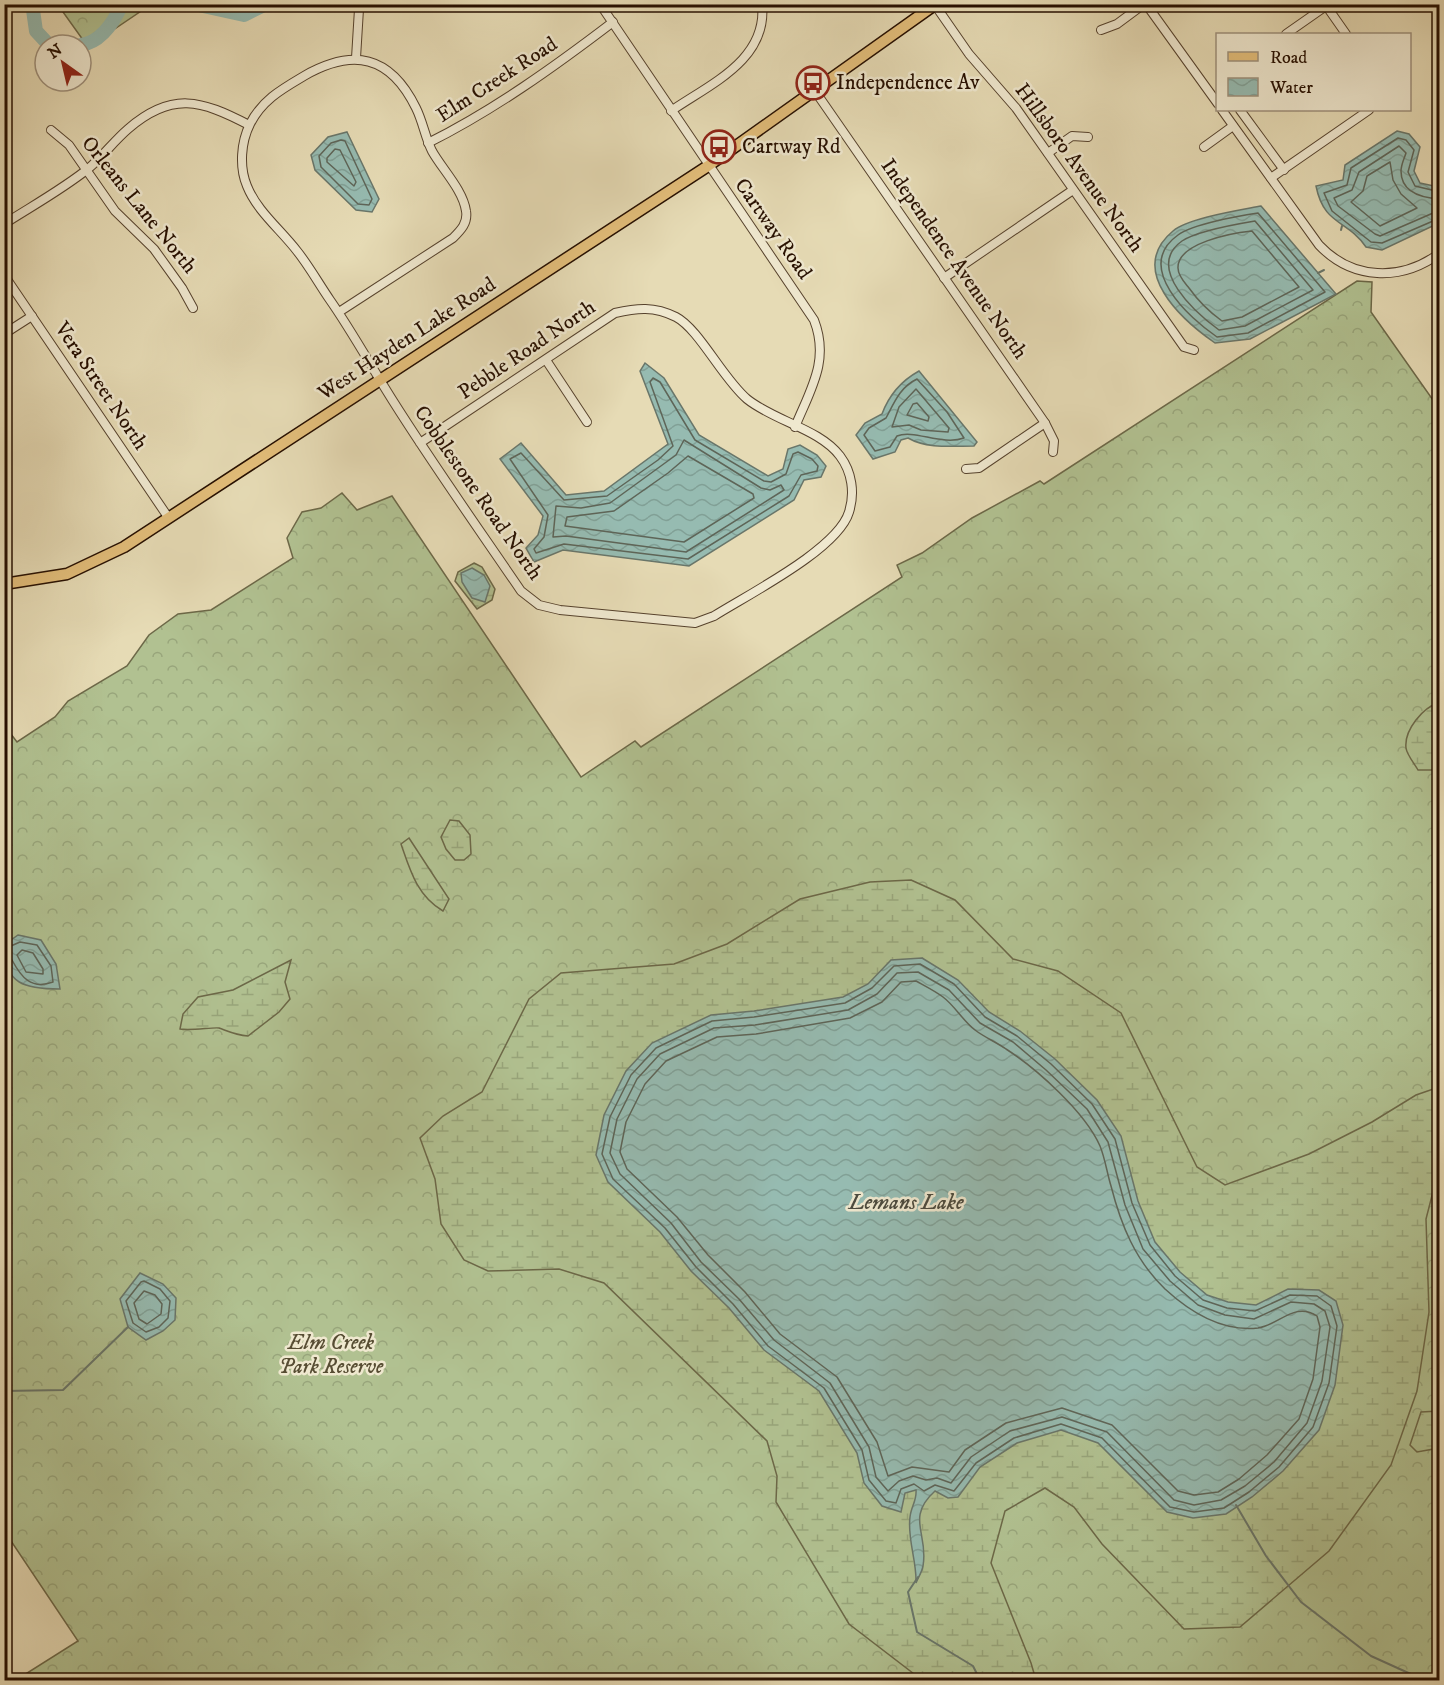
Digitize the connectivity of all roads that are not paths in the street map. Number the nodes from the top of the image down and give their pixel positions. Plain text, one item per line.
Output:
1 (600, 4) edge
2 (762, 4) edge
3 (1145, 4) edge
4 (935, 5) edge
5 (1325, 5) edge
6 (359, 9) dead end
7 (613, 22) junction
8 (1101, 30) dead end
9 (1287, 33) edge
10 (1345, 33) edge
11 (356, 58) junction
12 (815, 91) junction
13 (1216, 101) edge
14 (671, 111) junction
15 (1222, 111) edge
16 (1241, 111) edge
17 (1368, 111) edge
18 (1437, 114) dead end
19 (249, 125) junction
20 (1233, 126) junction
21 (1440, 129) edge
22 (51, 130) dead end
23 (1088, 137) dead end
24 (428, 143) junction
25 (1204, 147) dead end
26 (1048, 153) junction
27 (708, 166) junction
28 (86, 170) junction
29 (1284, 170) junction
30 (1271, 178) junction
31 (1073, 190) junction
32 (4, 224) edge
33 (1440, 253) edge
34 (4, 275) edge
35 (944, 278) junction
36 (193, 308) dead end
37 (339, 312) junction
38 (32, 316) junction
39 (4, 334) edge
40 (1194, 350) dead end
41 (546, 360) junction
42 (381, 378) junction
43 (587, 422) dead end
44 (1045, 423) junction
45 (795, 427) junction
46 (420, 443) junction
47 (1053, 452) dead end
48 (966, 469) dead end
49 (168, 517) junction
50 (4, 584) edge

1 - 7 street, Cartway Road
2 - 14 street
3 - 8 street
3 - 13 street
4 - 12 main road, West Hayden Lake Road
4 - 26 street, Hillsboro Avenue North
5 - 9 street
5 - 10 street
6 - 11 street
7 - 14 street, Cartway Road
7 - 24 street, Elm Creek Road
11 - 19 street
11 - 24 street
12 - 27 main road, West Hayden Lake Road
12 - 35 street, Independence Avenue North
14 - 27 street, Cartway Road
15 - 20 street
16 - 29 street
17 - 29 street
18 - 21 street
19 - 28 street
19 - 37 street, Cobblestone Road North
20 - 25 street
20 - 30 street
22 - 28 street, Orleans Lane North
23 - 26 street
24 - 37 street
26 - 31 street, Hillsboro Avenue North
27 - 42 main road, West Hayden Lake Road
27 - 45 street, Cartway Road
28 - 32 street
28 - 36 street, Orleans Lane North
29 - 30 street
30 - 33 street
31 - 35 street
31 - 40 street, Hillsboro Avenue North
34 - 38 street, Vera Street North
35 - 44 street, Independence Avenue North
37 - 42 street, Cobblestone Road North
38 - 39 street
38 - 49 street, Vera Street North
41 - 43 street
41 - 45 street, Pebble Road North
41 - 46 street, Pebble Road North
42 - 46 street, Cobblestone Road North
42 - 49 main road, West Hayden Lake Road
44 - 47 street, Independence Avenue North
44 - 48 street
45 - 46 street, Cobblestone Road North
49 - 50 main road, West Hayden Lake Road

